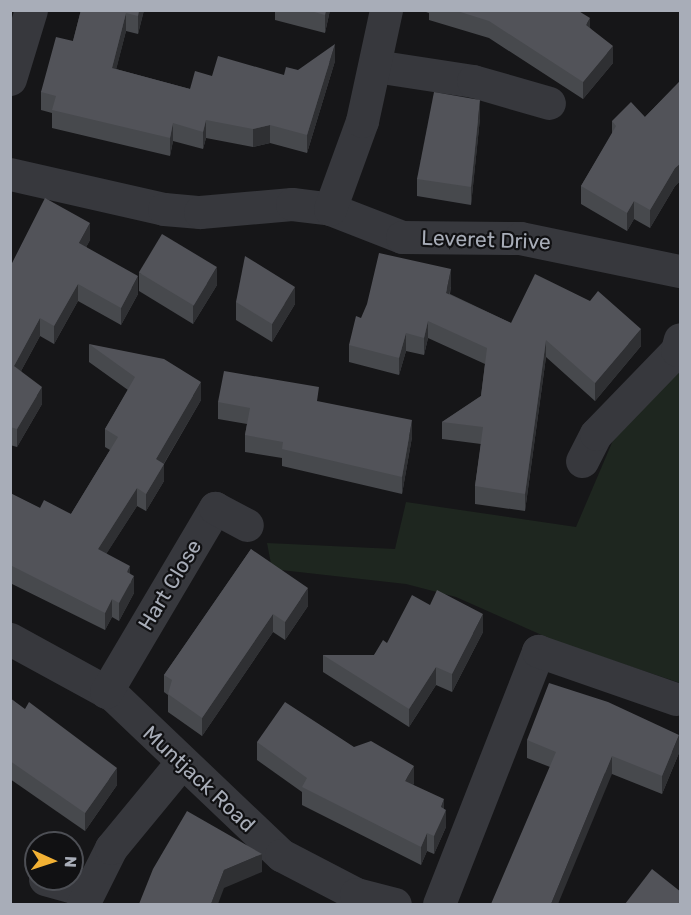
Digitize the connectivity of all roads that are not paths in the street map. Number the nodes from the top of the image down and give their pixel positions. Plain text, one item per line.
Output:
1 (31, 10) edge
2 (386, 10) edge
3 (375, 66) junction
4 (10, 79) edge
5 (549, 103) dead end
6 (10, 174) edge
7 (330, 209) junction
8 (681, 271) edge
9 (679, 345) edge
10 (582, 461) dead end
11 (247, 525) dead end
12 (10, 639) edge
13 (106, 692) junction
14 (676, 699) dead end
15 (181, 762) junction
16 (70, 891) edge
17 (86, 898) edge
18 (395, 904) edge
19 (439, 904) edge

1 - 4 street
2 - 3 street
3 - 5 street
3 - 7 street
6 - 7 street, Leveret Drive
7 - 8 street, Leveret Drive
9 - 10 street
11 - 13 street, Hart Close
12 - 13 street, Muntjack Road
13 - 15 street, Muntjack Road
14 - 19 street
15 - 17 street
15 - 18 street, Muntjack Road
16 - 17 street

